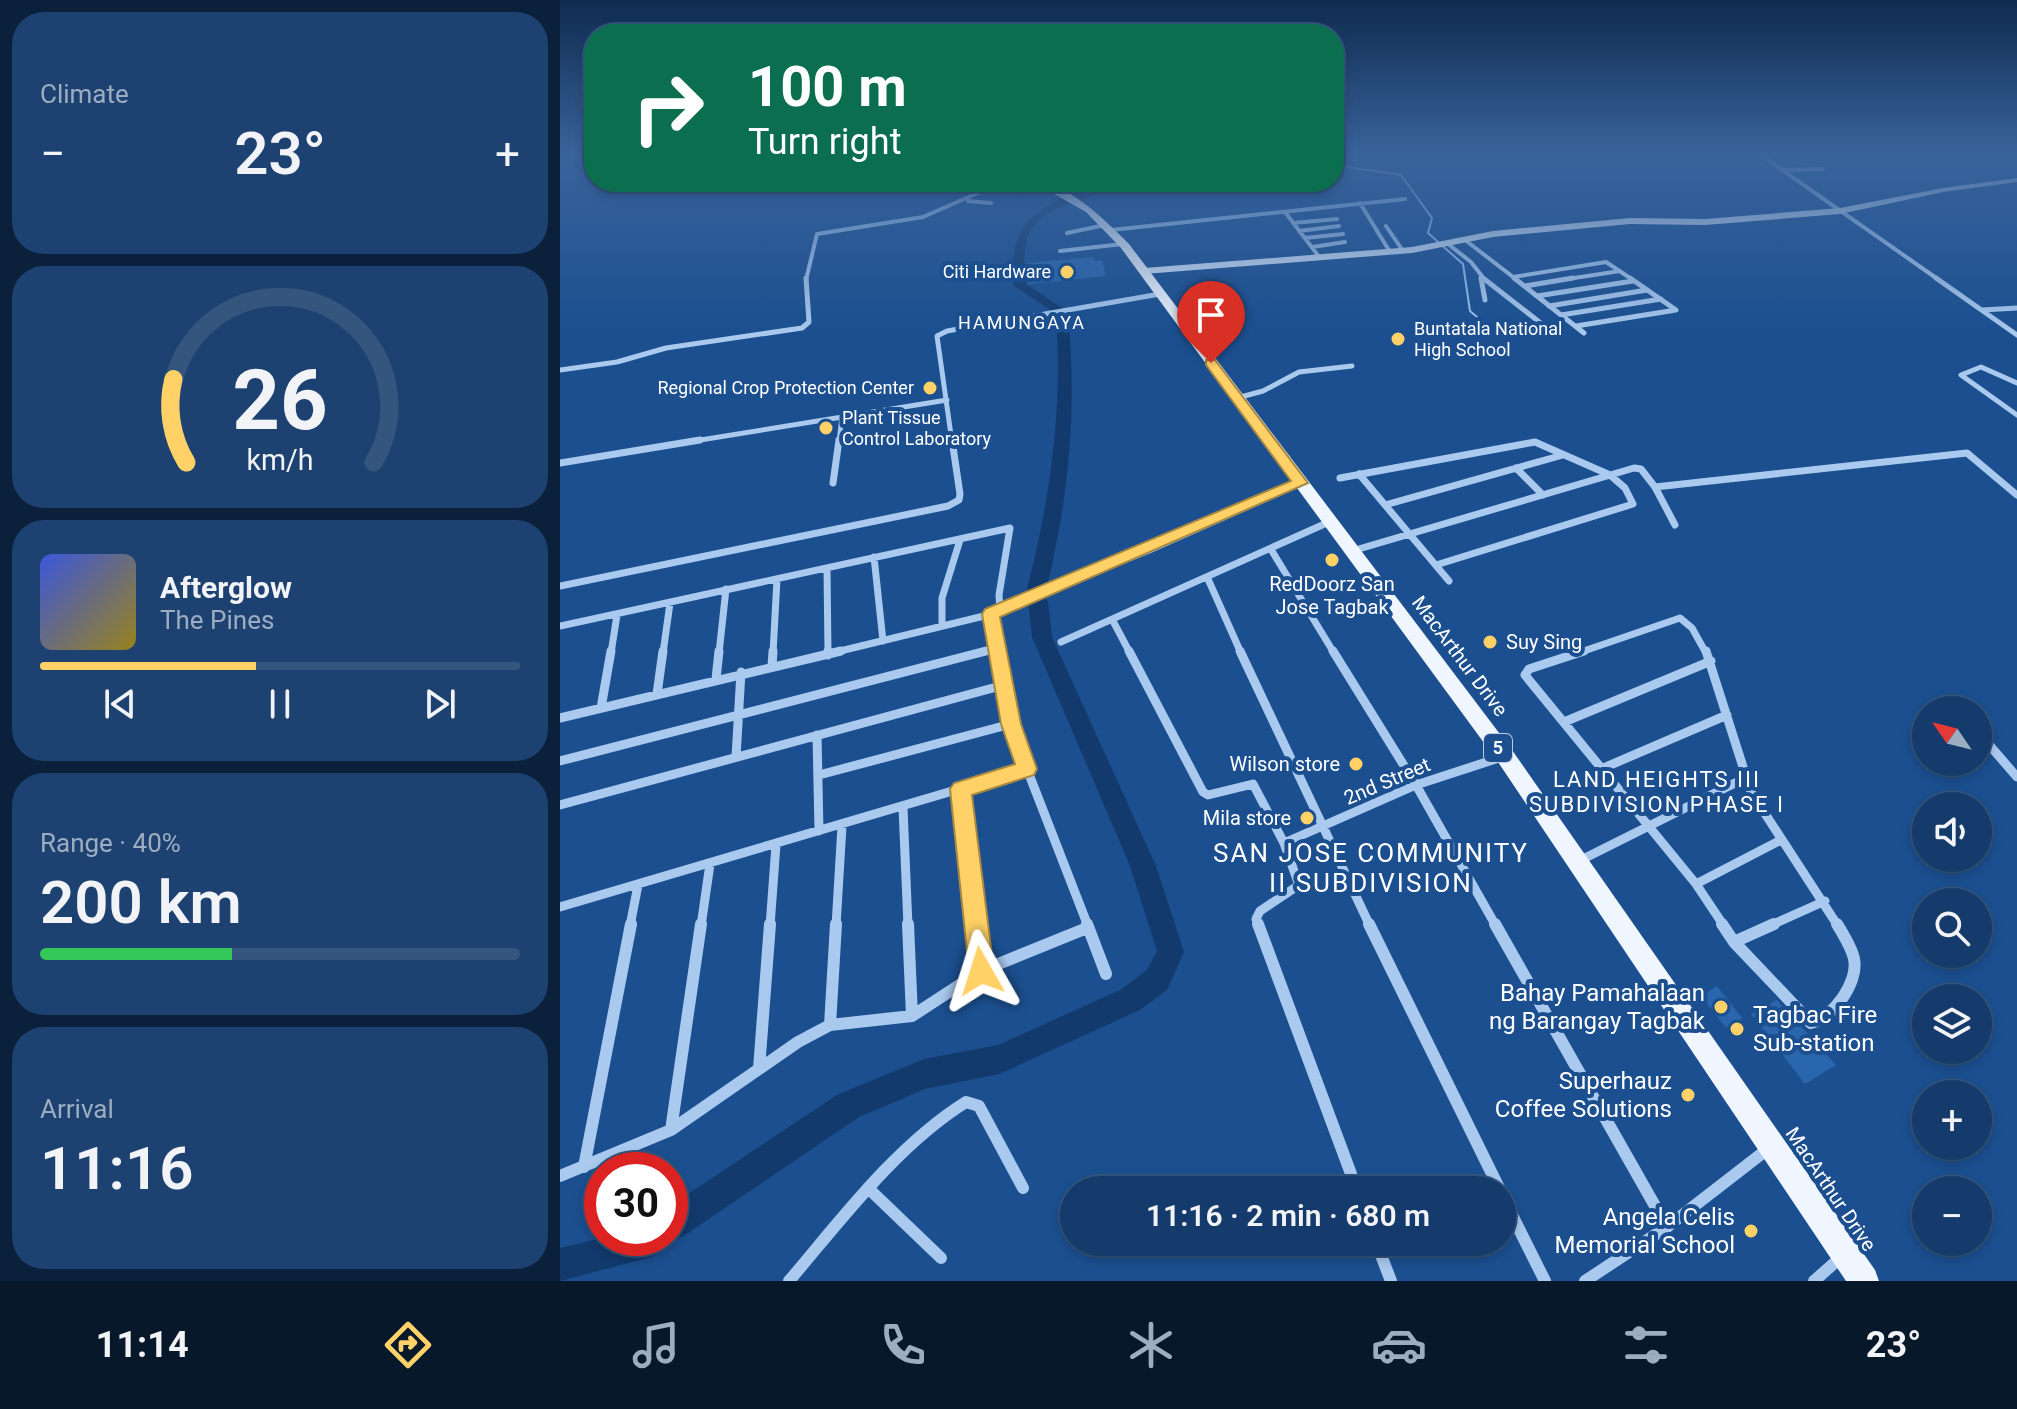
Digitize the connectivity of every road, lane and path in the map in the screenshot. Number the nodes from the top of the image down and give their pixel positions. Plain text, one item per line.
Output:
1 (1286, 214) edge
2 (929, 215) edge
3 (1091, 215) edge
4 (1279, 215) edge
5 (1367, 215) edge
6 (1794, 215) edge
7 (1845, 215) edge
8 (1337, 219) dead end
9 (1293, 223) junction
10 (1339, 226) dead end
11 (1386, 226) dead end
12 (1299, 231) junction
13 (1067, 233) dead end
14 (1115, 234) junction
15 (1343, 234) dead end
16 (1305, 238) junction
17 (1465, 240) junction
18 (1345, 242) dead end
19 (1446, 244) junction
20 (1075, 245) dead end
21 (1312, 247) junction
22 (1060, 251) dead end
23 (1403, 251) junction
24 (1390, 252) junction
25 (1320, 258) junction
26 (1144, 271) junction
27 (1620, 271) junction
28 (1481, 277) junction
29 (1513, 277) junction
30 (1634, 281) junction
31 (1525, 286) junction
32 (1647, 290) junction
33 (1160, 294) junction
34 (1537, 296) junction
35 (1661, 299) junction
36 (1485, 300) dead end
37 (1549, 306) junction
38 (2017, 308) edge
39 (1981, 310) junction
40 (1561, 315) junction
41 (1515, 326) dead end
42 (1576, 326) junction
43 (1584, 333) dead end
44 (2017, 335) edge
45 (1352, 366) dead end
46 (560, 370) edge
47 (2017, 383) edge
48 (1236, 398) junction
49 (947, 400) junction
50 (2017, 415) edge
51 (842, 417) junction
52 (1563, 455) junction
53 (560, 463) edge
54 (1516, 468) junction
55 (1359, 474) junction
56 (1610, 475) junction
57 (1340, 478) dead end
58 (833, 483) dead end
59 (1300, 483) junction
60 (1655, 487) junction
61 (1543, 495) junction
62 (2017, 495) edge
63 (1385, 505) junction
64 (1329, 522) junction
65 (1675, 525) dead end
66 (1410, 535) junction
67 (960, 540) junction
68 (1272, 551) junction
69 (1352, 551) junction
70 (874, 557) junction
71 (1436, 565) junction
72 (827, 568) junction
73 (777, 579) junction
74 (1208, 579) junction
75 (1449, 581) dead end
76 (560, 586) edge
77 (726, 589) junction
78 (670, 603) junction
79 (996, 612) junction
80 (617, 615) junction
81 (1113, 621) junction
82 (562, 626) edge
83 (942, 626) junction
84 (560, 635) edge
85 (883, 641) junction
86 (1061, 642) dead end
87 (996, 648) junction
88 (828, 655) junction
89 (1711, 661) junction
90 (772, 666) junction
91 (741, 672) junction
92 (716, 679) junction
93 (1004, 685) junction
94 (657, 694) junction
95 (601, 708) junction
96 (1727, 715) junction
97 (560, 718) edge
98 (740, 718) junction
99 (1564, 722) junction
100 (1011, 724) junction
101 (817, 735) junction
102 (1992, 748) edge
103 (1505, 756) junction
104 (736, 757) junction
105 (560, 761) edge
106 (1027, 769) junction
107 (1601, 769) junction
108 (819, 775) junction
109 (2017, 777) edge
110 (1745, 778) junction
111 (1416, 785) junction
112 (961, 789) junction
113 (560, 805) edge
114 (903, 808) junction
115 (1649, 825) junction
116 (842, 826) junction
117 (1321, 828) junction
118 (819, 831) junction
119 (1781, 840) junction
120 (1284, 843) junction
121 (776, 845) junction
122 (1579, 861) junction
123 (710, 864) junction
124 (1696, 884) junction
125 (638, 885) junction
126 (1825, 901) junction
127 (560, 907) edge
128 (1087, 928) junction
129 (1734, 942) junction
130 (981, 971) junction
131 (1106, 974) dead end
132 (912, 1016) junction
133 (830, 1025) junction
134 (759, 1069) junction
135 (671, 1130) junction
136 (1772, 1146) junction
137 (587, 1152) edge
138 (619, 1152) edge
139 (584, 1167) edge
140 (560, 1176) edge
141 (1352, 1176) edge
142 (1493, 1176) edge
143 (868, 1188) junction
144 (1023, 1188) dead end
145 (1516, 1222) edge
146 (1667, 1227) junction
147 (1846, 1253) junction
148 (1381, 1256) edge
149 (941, 1258) dead end
150 (789, 1281) edge
151 (1391, 1281) edge
152 (1545, 1281) edge
153 (1585, 1281) edge
154 (1814, 1281) edge
155 (1864, 1281) edge

1 - 9 street
2 - 46 street
3 - 14 main road, 5
4 - 14 street
5 - 24 street
6 - 17 street
7 - 39 street
8 - 9 street
9 - 12 street
10 - 12 street
11 - 23 street
12 - 16 street
13 - 14 street
14 - 20 street
14 - 22 street
14 - 26 main road, MacArthur Drive / 5
15 - 16 street
16 - 21 street
17 - 19 street
17 - 29 street
18 - 21 street
19 - 23 street
19 - 28 street
21 - 25 street
23 - 24 street
24 - 25 street
25 - 26 street
26 - 33 main road, MacArthur Drive / 5
27 - 29 street
27 - 30 street
27 - 31 street
28 - 36 street
28 - 41 street
29 - 31 street
30 - 32 street
30 - 34 street
31 - 34 street
32 - 35 street
32 - 37 street
33 - 48 main road, MacArthur Drive / 5
33 - 49 street
34 - 37 street
35 - 40 street
35 - 42 street
37 - 40 street
38 - 39 street
39 - 44 street
40 - 42 street
42 - 43 street
45 - 48 street
47 - 50 street
48 - 59 main road, MacArthur Drive / 5
49 - 51 street
49 - 76 street
51 - 53 street
51 - 58 street
52 - 54 street
52 - 55 street
52 - 56 street
54 - 61 street
54 - 63 street
55 - 57 street
55 - 63 street
56 - 60 street
56 - 61 street
56 - 71 street
59 - 64 main road, MacArthur Drive / 5
59 - 79 street
60 - 62 street
60 - 65 street
61 - 66 street
63 - 66 street
64 - 68 street
64 - 69 main road, MacArthur Drive / 5
66 - 69 street
66 - 71 street
67 - 70 street
67 - 79 street
67 - 83 street
68 - 74 street
68 - 111 street
69 - 103 main road, MacArthur Drive / 5
70 - 72 street
70 - 85 street
71 - 75 street
72 - 73 street
72 - 88 street
73 - 77 street
73 - 90 street
74 - 81 street
74 - 117 street
77 - 78 street
77 - 92 street
78 - 80 street
78 - 94 street
79 - 83 street
79 - 87 street
80 - 82 street
80 - 95 street
81 - 86 street
81 - 120 street
82 - 84 street
83 - 85 street
85 - 88 street
87 - 93 street
87 - 98 street
88 - 90 street
89 - 96 street
89 - 99 street
89 - 99 street
90 - 91 street
91 - 92 street
91 - 98 street
92 - 94 street
93 - 100 street
93 - 101 street
94 - 95 street
95 - 97 street
96 - 107 street
96 - 110 street
98 - 104 street
98 - 105 street
99 - 107 street
100 - 106 street
100 - 108 street
101 - 104 street
101 - 108 street
102 - 109 street
103 - 111 street, 2nd Street
103 - 122 main road, MacArthur Drive / 5
104 - 113 street
106 - 112 street
106 - 128 street
107 - 115 street
108 - 118 street
110 - 115 street
110 - 119 street
111 - 117 street, 2nd Street
111 - 146 street
112 - 114 street
112 - 130 street
114 - 116 street
114 - 132 street
115 - 122 street
115 - 124 street
116 - 118 street
116 - 133 street
117 - 120 street, 2nd Street
117 - 142 street
118 - 121 street
119 - 124 street
119 - 126 street
120 - 141 street
121 - 123 street
121 - 134 street
122 - 136 main road, MacArthur Drive / 5
123 - 125 street
123 - 135 street
124 - 129 street
125 - 127 street
125 - 137 street
126 - 129 street
126 - 129 street
128 - 130 street
128 - 131 street
130 - 132 street
132 - 133 street
133 - 134 street
134 - 135 street
135 - 138 street
136 - 146 street
136 - 147 main road, MacArthur Drive / 5
139 - 140 street
143 - 144 street
143 - 149 street
143 - 150 street
145 - 152 street
146 - 153 street
147 - 154 street
147 - 155 main road, MacArthur Drive / 5
148 - 151 street

